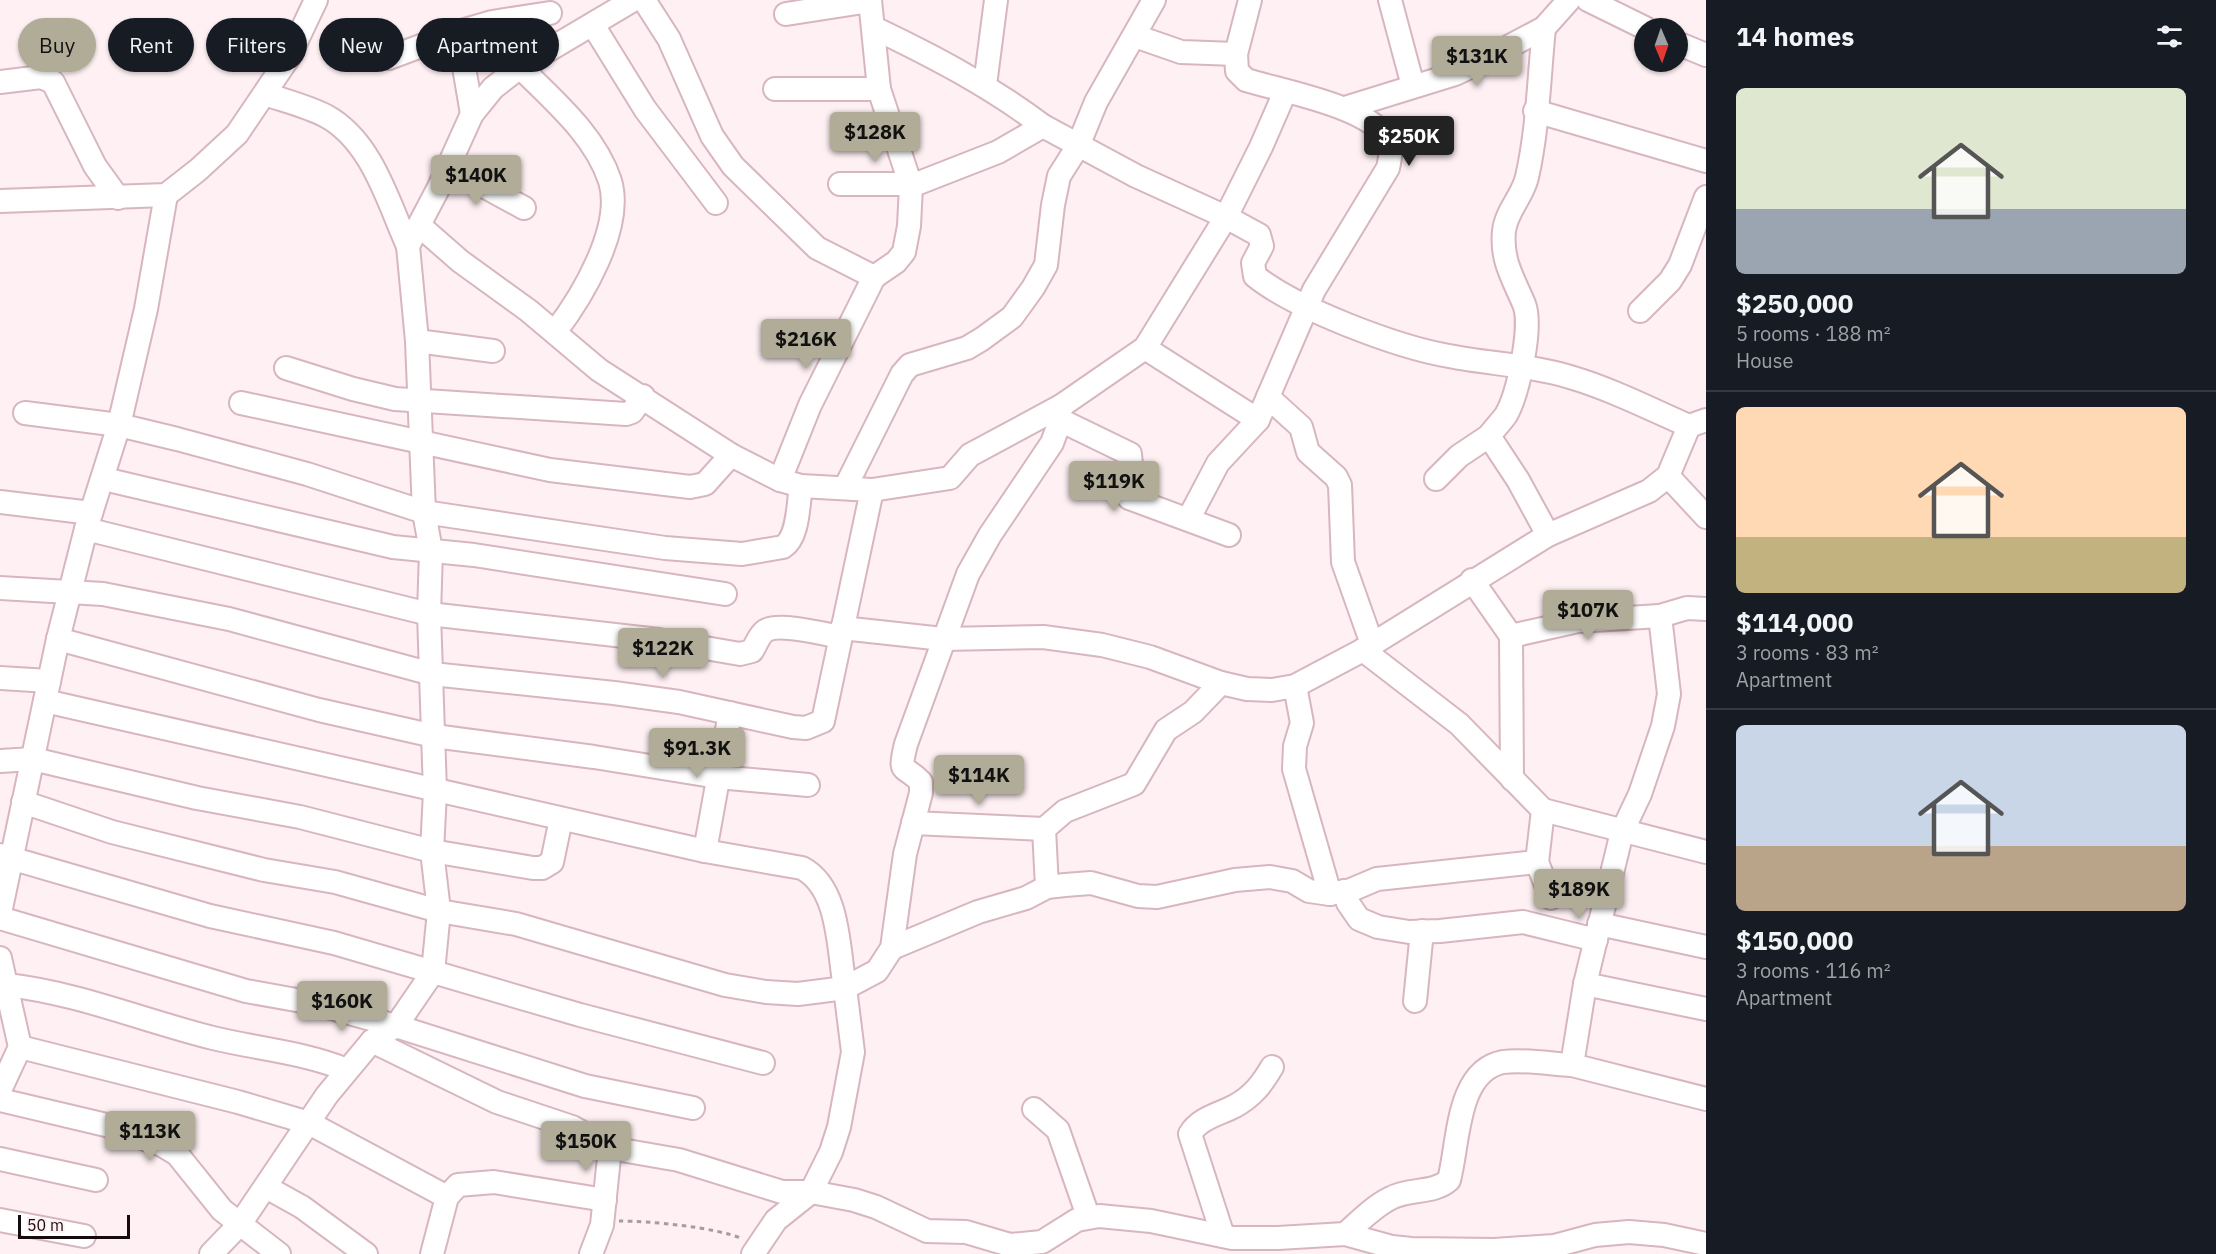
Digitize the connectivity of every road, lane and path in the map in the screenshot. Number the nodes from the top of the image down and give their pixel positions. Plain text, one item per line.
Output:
1 (316, 0) edge
2 (633, 0) edge
3 (644, 0) edge
4 (996, 0) edge
5 (1154, 0) edge
6 (1250, 0) edge
7 (1390, 0) edge
8 (1569, 0) edge
9 (1588, 0) edge
10 (870, 1) edge
11 (550, 13) dead end
12 (786, 14) dead end
13 (518, 18) edge
14 (1634, 23) edge
15 (593, 25) junction
16 (874, 28) junction
17 (1544, 28) junction
18 (1135, 36) junction
19 (559, 45) edge
20 (1688, 48) edge
21 (1236, 54) junction
22 (1706, 55) edge
23 (465, 72) edge
24 (514, 72) edge
25 (525, 72) edge
26 (0, 82) edge
27 (985, 85) junction
28 (1413, 86) junction
29 (775, 89) dead end
30 (879, 89) junction
31 (1285, 92) junction
32 (265, 94) junction
33 (1345, 108) junction
34 (1535, 111) junction
35 (472, 114) junction
36 (1043, 126) junction
37 (1078, 146) junction
38 (1706, 161) edge
39 (448, 167) junction
40 (840, 183) dead end
41 (910, 185) junction
42 (166, 195) junction
43 (1706, 197) edge
44 (118, 198) junction
45 (0, 201) edge
46 (716, 203) dead end
47 (524, 208) dead end
48 (1226, 217) junction
49 (420, 226) junction
50 (408, 246) junction
51 (874, 277) junction
52 (1307, 306) junction
53 (1640, 311) dead end
54 (555, 332) junction
55 (417, 341) junction
56 (1145, 348) junction
57 (493, 351) dead end
58 (1521, 366) junction
59 (286, 368) dead end
60 (643, 396) junction
61 (1268, 397) junction
62 (420, 399) junction
63 (241, 403) dead end
64 (25, 413) dead end
65 (1060, 413) junction
66 (1258, 420) junction
67 (1697, 423) edge
68 (119, 425) junction
69 (1489, 436) junction
70 (422, 442) junction
71 (731, 455) junction
72 (1668, 476) junction
73 (104, 479) junction
74 (1436, 479) dead end
75 (790, 483) junction
76 (846, 486) junction
77 (872, 490) junction
78 (0, 502) edge
79 (424, 512) junction
80 (1706, 517) edge
81 (1189, 518) junction
82 (88, 521) junction
83 (1229, 535) dead end
84 (1548, 535) junction
85 (431, 551) junction
86 (1473, 580) junction
87 (0, 588) edge
88 (71, 591) junction
89 (725, 594) dead end
90 (1706, 609) edge
91 (429, 614) junction
92 (1660, 616) junction
93 (841, 633) junction
94 (1511, 636) junction
95 (58, 639) junction
96 (943, 639) junction
97 (1367, 647) junction
98 (432, 674) junction
99 (0, 678) edge
100 (1221, 683) junction
101 (1295, 686) junction
102 (47, 691) junction
103 (730, 713) junction
104 (434, 736) junction
105 (33, 759) junction
106 (0, 761) edge
107 (718, 777) junction
108 (1512, 778) junction
109 (808, 785) dead end
110 (435, 792) junction
111 (23, 802) junction
112 (1543, 810) junction
113 (561, 819) junction
114 (913, 823) junction
115 (1044, 829) junction
116 (1622, 832) junction
117 (432, 851) junction
118 (705, 852) junction
119 (1706, 852) edge
120 (5, 857) edge
121 (1538, 862) junction
122 (1047, 887) junction
123 (1337, 892) junction
124 (1551, 898) dead end
125 (439, 911) junction
126 (0, 913) edge
127 (0, 918) edge
128 (1422, 931) junction
129 (1598, 932) junction
130 (1706, 947) edge
131 (892, 948) junction
132 (0, 958) edge
133 (433, 972) junction
134 (1585, 984) junction
135 (8, 985) junction
136 (845, 988) junction
137 (1415, 1000) dead end
138 (1706, 1009) edge
139 (396, 1026) junction
140 (372, 1041) junction
141 (20, 1047) junction
142 (764, 1063) dead end
143 (1572, 1065) junction
144 (1272, 1068) dead end
145 (347, 1070) junction
146 (0, 1090) edge
147 (1706, 1099) edge
148 (0, 1100) edge
149 (693, 1108) dead end
150 (1034, 1109) dead end
151 (309, 1123) junction
152 (610, 1148) junction
153 (0, 1159) edge
154 (96, 1180) dead end
155 (266, 1186) junction
156 (811, 1192) junction
157 (447, 1197) junction
158 (603, 1211) junction
159 (1088, 1216) junction
160 (0, 1220) edge
161 (240, 1224) junction
162 (84, 1236) dead end
163 (1223, 1236) junction
164 (1340, 1241) edge
165 (1706, 1245) edge
166 (1050, 1246) edge
167 (755, 1250) edge
168 (210, 1254) edge
169 (279, 1254) edge
170 (366, 1254) edge
171 (432, 1254) edge
172 (591, 1254) edge

1 - 32 street
2 - 15 street
3 - 51 street
4 - 27 street
5 - 18 street
6 - 21 street
7 - 28 street
8 - 17 street
9 - 14 street
10 - 12 street
10 - 16 street
11 - 13 street
15 - 19 street
15 - 46 street
16 - 27 street
16 - 30 street
17 - 28 street
17 - 34 street
18 - 21 street
18 - 37 street
20 - 22 street
21 - 31 street
23 - 35 street
24 - 35 street
25 - 54 street
26 - 44 street
27 - 36 street
28 - 33 street
29 - 30 street
30 - 41 street
31 - 33 street
31 - 48 street
32 - 42 street
32 - 50 street
33 - 52 street
34 - 38 street
34 - 58 street
35 - 39 street
36 - 37 street
36 - 41 street
37 - 48 street
37 - 76 street
39 - 47 street
39 - 49 street
40 - 41 street
41 - 51 street
42 - 44 street
42 - 68 street
43 - 53 street
44 - 45 street
48 - 52 street
48 - 56 street
49 - 50 street
49 - 54 street
50 - 55 street
51 - 75 street
52 - 58 street
52 - 61 street
54 - 60 street
55 - 57 street
55 - 62 street
56 - 65 street
56 - 66 street
58 - 67 street
58 - 69 street
59 - 62 street
60 - 62 street
60 - 71 street
61 - 66 street
61 - 97 street
62 - 70 street
63 - 70 street
64 - 68 street
65 - 77 street
65 - 81 street
65 - 96 street
66 - 81 street
67 - 72 street
68 - 73 street
68 - 79 street
69 - 74 street
69 - 84 street
70 - 71 street
70 - 79 street
71 - 75 street
72 - 80 street
72 - 84 street
73 - 82 street
73 - 85 street
75 - 76 street
75 - 79 street
76 - 77 street
77 - 93 street
78 - 82 street
79 - 85 street
81 - 83 street
82 - 88 street
82 - 91 street
84 - 86 street
85 - 89 street
85 - 91 street
86 - 94 street
86 - 97 street
87 - 88 street
88 - 95 street
88 - 98 street
90 - 92 street
91 - 93 street
91 - 98 street
92 - 94 street
92 - 116 street
93 - 96 street
93 - 103 street
94 - 108 street
95 - 102 street
95 - 104 street
96 - 100 street
96 - 114 street
97 - 101 street
97 - 108 street
98 - 103 street
98 - 104 street
99 - 102 street
100 - 101 street
100 - 115 street
101 - 123 street
102 - 105 street
102 - 110 street
103 - 107 street
104 - 107 street
104 - 110 street
105 - 106 street
105 - 111 street
105 - 117 street
107 - 109 street
107 - 118 street
108 - 112 street
110 - 113 street
110 - 117 street
111 - 120 street
111 - 125 street
112 - 116 street
112 - 121 street
113 - 117 street
113 - 118 street
114 - 115 street
114 - 131 street
115 - 122 street
116 - 119 street
116 - 129 street
117 - 125 street
118 - 136 street
120 - 126 street
120 - 133 street
121 - 123 street
121 - 124 street
122 - 123 street
122 - 131 street
123 - 128 street
125 - 133 street
125 - 136 street
127 - 139 street
128 - 129 street
128 - 137 street
129 - 130 street
129 - 134 street
131 - 136 street
132 - 135 street
133 - 139 street
133 - 142 street
134 - 138 street
134 - 143 street
135 - 141 street
135 - 145 street
136 - 156 street
139 - 140 street
139 - 149 street
140 - 145 street
140 - 152 street
141 - 146 street
141 - 151 street
143 - 147 street
143 - 164 street
144 - 163 street
145 - 151 street
148 - 161 street
150 - 159 street
151 - 155 street
151 - 157 street
152 - 156 street
152 - 158 street
153 - 154 street
155 - 161 street
155 - 170 street
156 - 166 street
156 - 167 street
157 - 158 street
157 - 171 street
158 - 167 path
158 - 172 street
159 - 163 street
159 - 166 street
160 - 162 street
161 - 168 street
161 - 169 street
163 - 164 street
164 - 165 street

